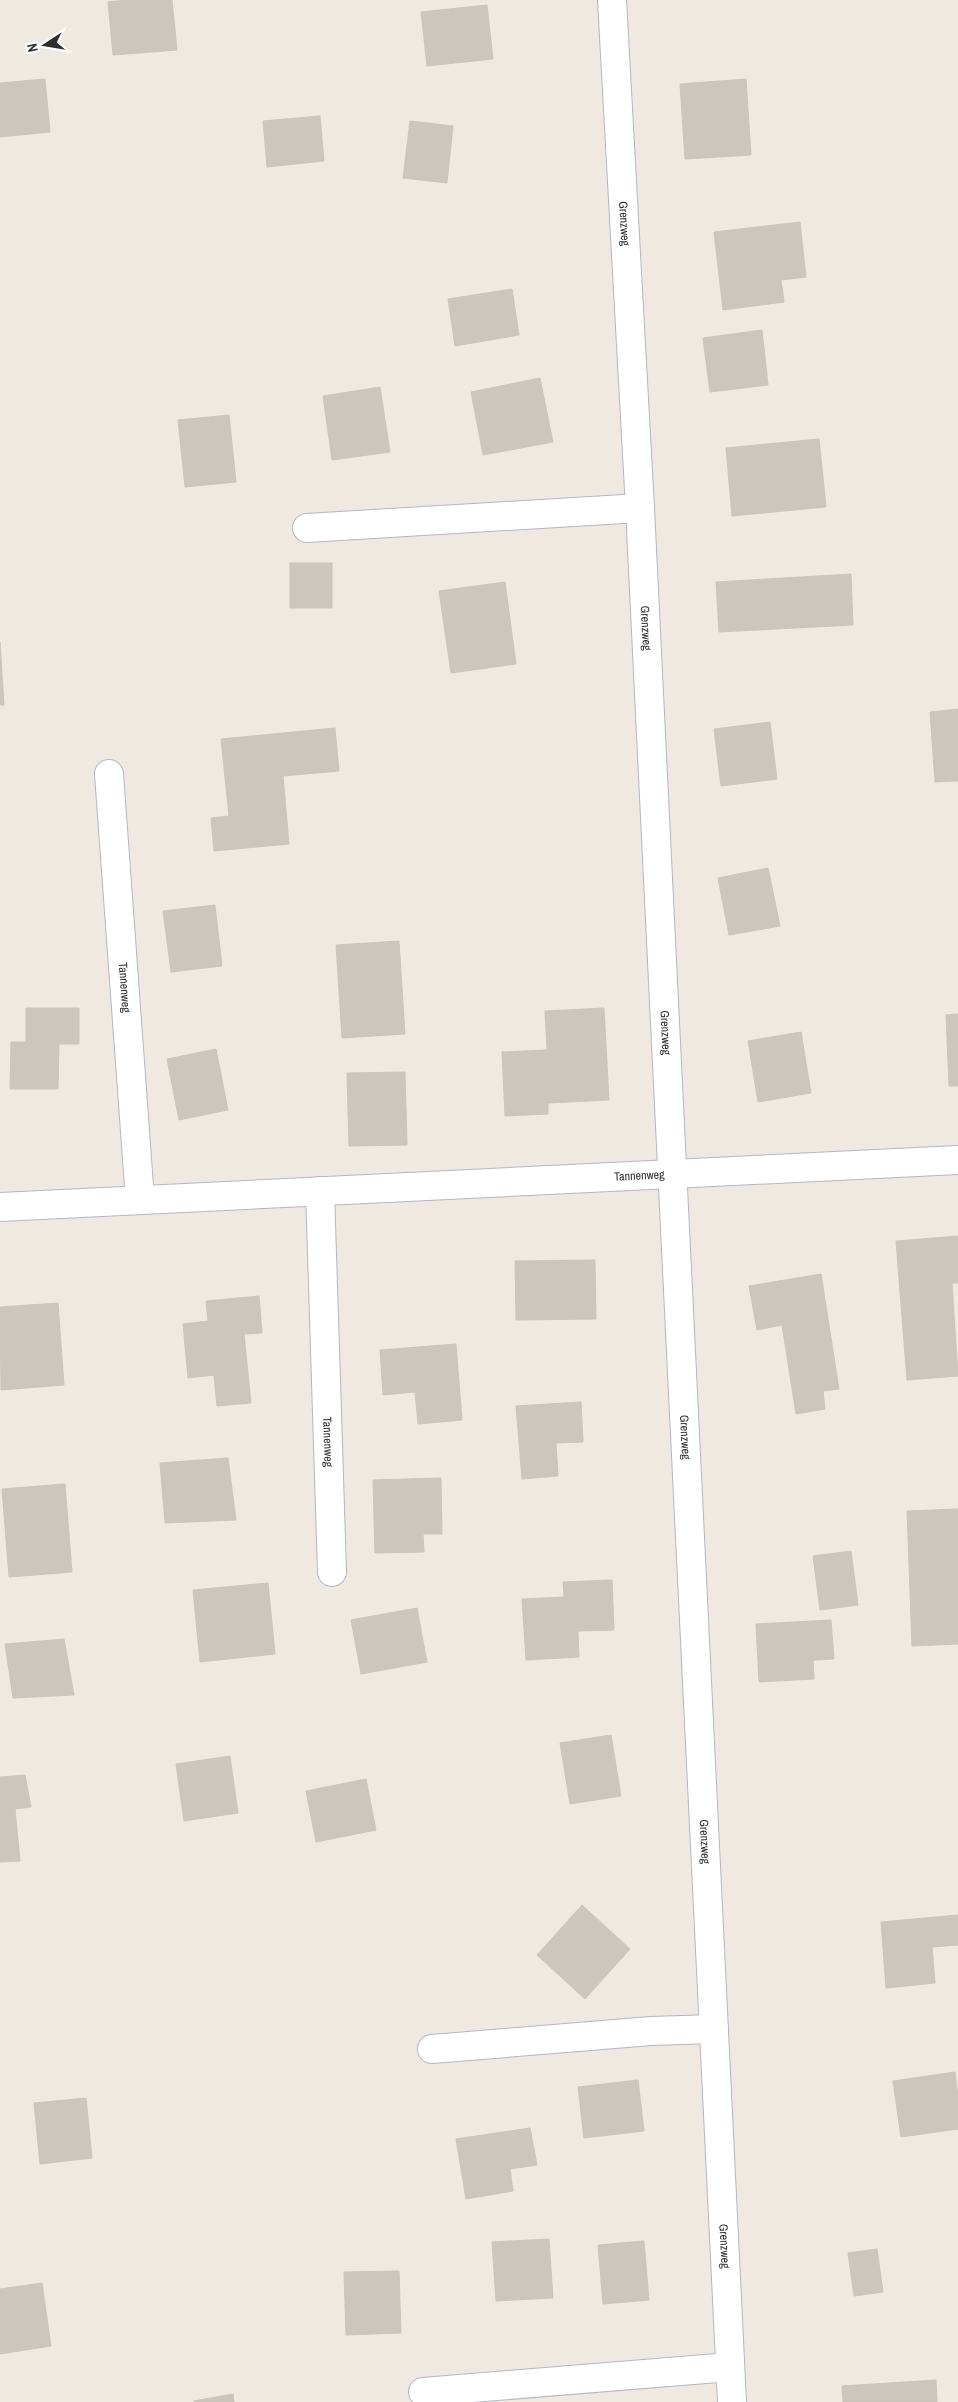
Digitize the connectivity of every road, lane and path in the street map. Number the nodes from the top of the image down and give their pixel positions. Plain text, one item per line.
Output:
1 (612, 0) edge
2 (640, 508) junction
3 (307, 528) dead end
4 (109, 774) dead end
5 (958, 1160) edge
6 (673, 1174) junction
7 (320, 1192) junction
8 (140, 1200) junction
9 (0, 1207) edge
10 (332, 1572) dead end
11 (714, 2029) junction
12 (432, 2048) dead end
13 (730, 2367) junction
14 (423, 2392) dead end
15 (732, 2402) edge

1 - 2 street, Grenzweg
2 - 3 street
2 - 6 street, Grenzweg
4 - 8 street, Tannenweg
5 - 6 street, Tannenweg
6 - 7 street, Tannenweg
6 - 11 street, Grenzweg
7 - 8 street, Tannenweg
7 - 10 street, Tannenweg
8 - 9 street, Tannenweg
11 - 12 street
11 - 13 street, Grenzweg
13 - 14 street
13 - 15 street, Grenzweg

